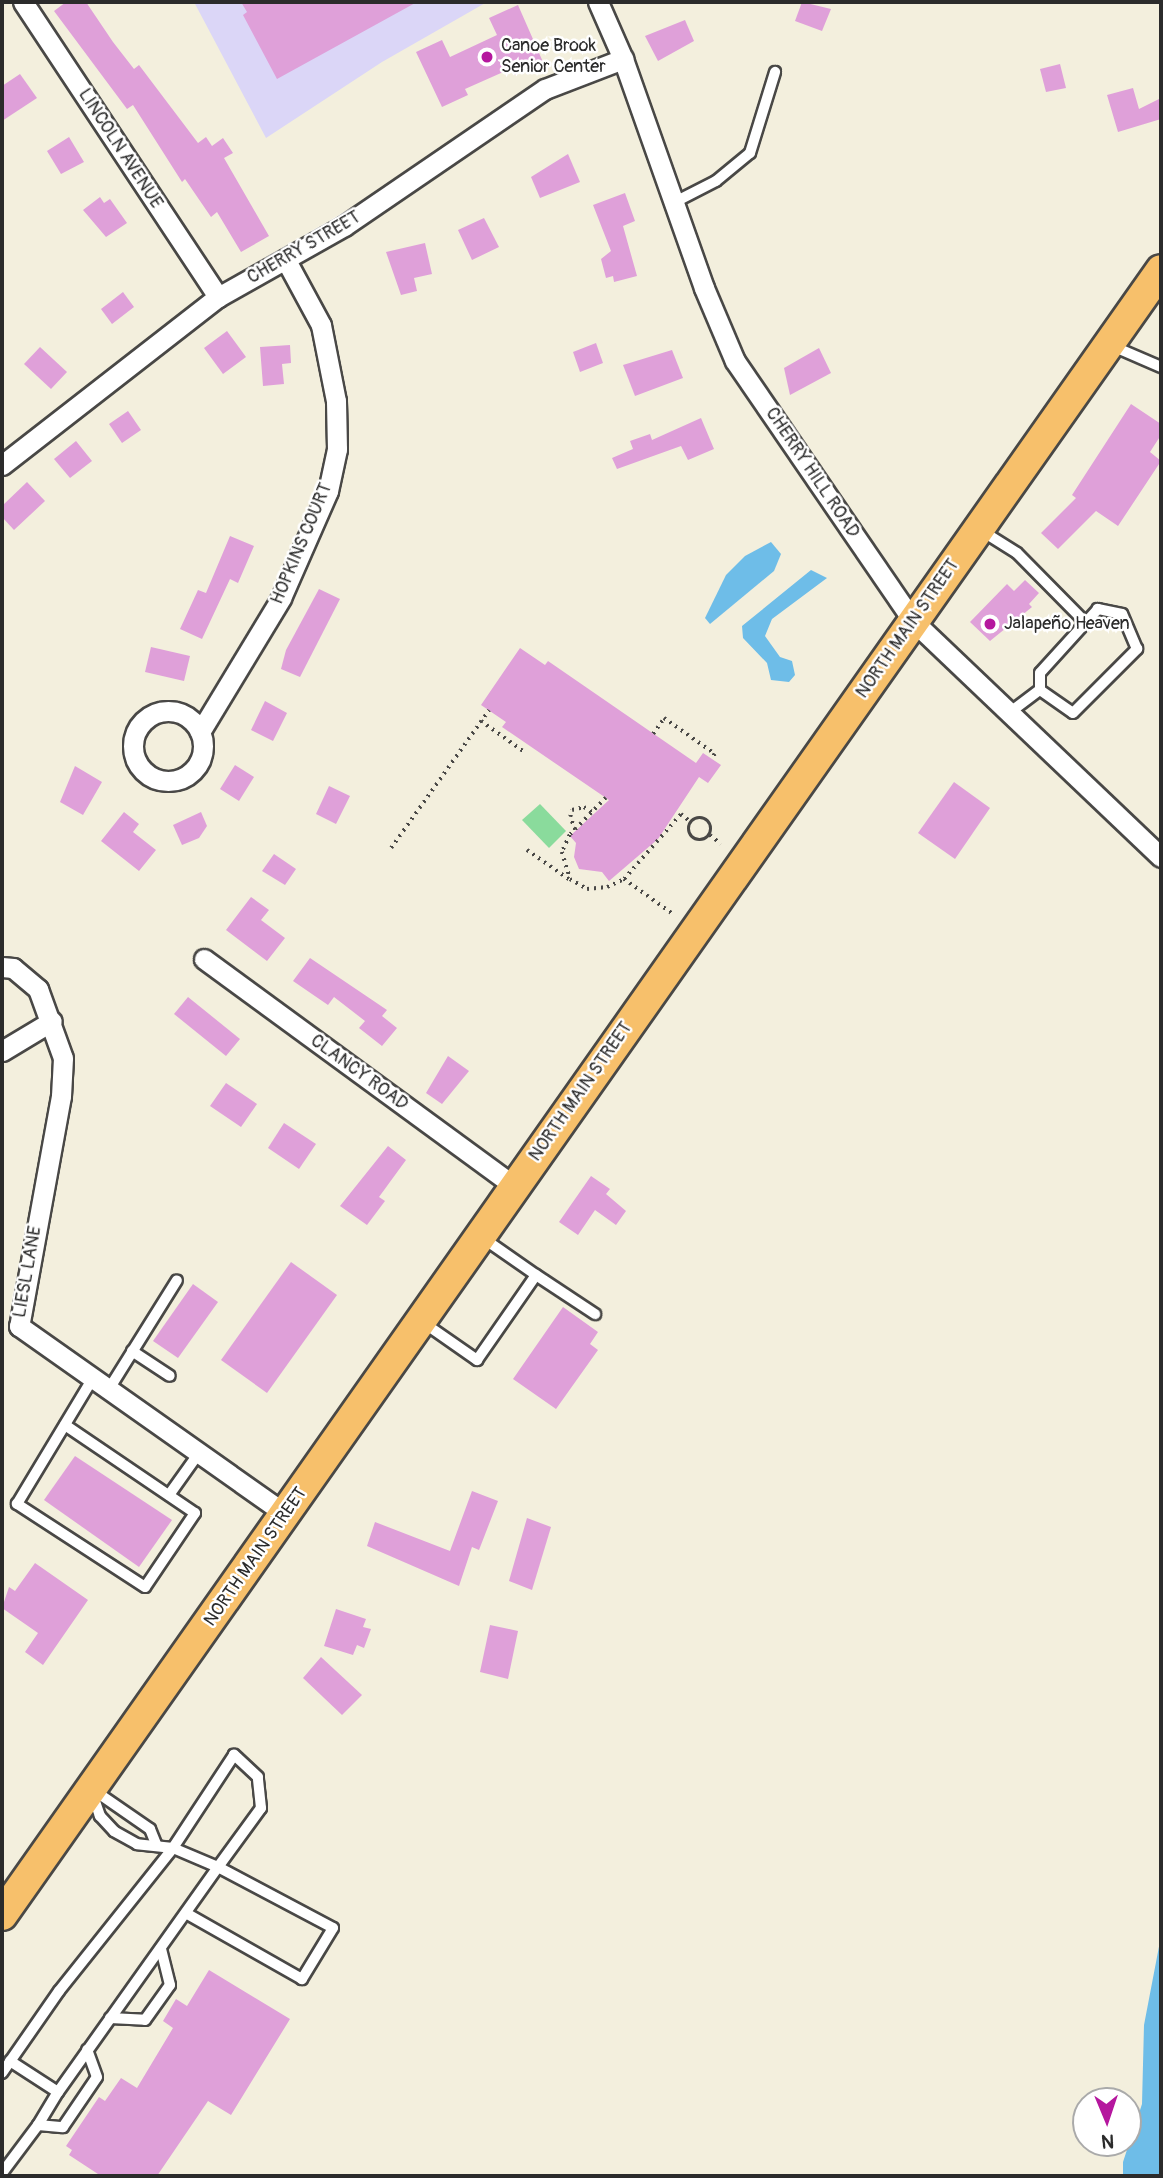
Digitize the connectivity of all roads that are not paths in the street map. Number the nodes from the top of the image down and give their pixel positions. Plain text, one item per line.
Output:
1 (23, 2) edge
2 (598, 2) edge
3 (623, 59) junction
4 (775, 72) dead end
5 (673, 203) junction
6 (287, 262) junction
7 (1161, 270) edge
8 (218, 297) junction
9 (1110, 345) junction
10 (1161, 367) edge
11 (2, 466) edge
12 (979, 529) junction
13 (913, 621) junction
14 (1086, 622) junction
15 (1040, 690) junction
16 (1009, 714) junction
17 (200, 732) dead end
18 (1161, 857) edge
19 (204, 959) dead end
20 (2, 967) edge
21 (52, 1021) junction
22 (2, 1051) edge
23 (514, 1186) junction
24 (480, 1236) junction
25 (536, 1275) junction
26 (177, 1280) dead end
27 (595, 1314) dead end
28 (421, 1321) junction
29 (132, 1351) junction
30 (170, 1376) dead end
31 (101, 1384) junction
32 (65, 1425) junction
33 (199, 1453) junction
34 (169, 1495) junction
35 (286, 1514) junction
36 (91, 1789) junction
37 (156, 1844) junction
38 (173, 1848) junction
39 (218, 1867) junction
40 (186, 1913) junction
41 (2, 1915) edge
42 (161, 1948) junction
43 (110, 2018) junction
44 (87, 2050) junction
45 (10, 2061) junction
46 (2, 2073) edge
47 (58, 2092) junction
48 (38, 2125) junction
49 (2, 2173) edge

1 - 8 street, LINCOLN AVENUE
2 - 3 street, CHERRY HILL ROAD
3 - 5 street, CHERRY HILL ROAD
3 - 6 street, CHERRY STREET
4 - 5 lane
5 - 13 street, CHERRY HILL ROAD
6 - 8 street, CHERRY STREET
6 - 17 street, HOPKINS COURT
7 - 9 main road, NORTH MAIN STREET
8 - 11 street, CHERRY STREET
9 - 10 lane
9 - 12 main road, NORTH MAIN STREET
12 - 13 main road, NORTH MAIN STREET
12 - 14 lane
13 - 16 street, CHERRY HILL ROAD
13 - 23 main road, NORTH MAIN STREET
14 - 15 lane
14 - 15 lane
15 - 16 lane
16 - 18 street, CHERRY HILL ROAD
19 - 23 street, CLANCY ROAD
20 - 21 street, LIESL LANE
21 - 22 street
21 - 31 street, LIESL LANE
23 - 24 main road, NORTH MAIN STREET
24 - 25 lane
24 - 28 main road, NORTH MAIN STREET
25 - 27 lane
25 - 28 lane
26 - 29 lane
28 - 35 main road, NORTH MAIN STREET
29 - 30 lane
29 - 31 lane
31 - 32 lane
31 - 33 street, LIESL LANE
32 - 34 lane
32 - 34 lane
33 - 34 lane
33 - 35 street, LIESL LANE
35 - 36 main road, NORTH MAIN STREET
36 - 37 lane
36 - 37 lane
36 - 41 main road, NORTH MAIN STREET
37 - 38 lane
38 - 39 lane
38 - 39 lane
38 - 45 lane
39 - 40 lane
39 - 40 lane
40 - 42 lane
42 - 43 lane
42 - 43 lane
43 - 44 lane
44 - 47 lane
44 - 48 lane
45 - 46 lane
45 - 47 lane
47 - 48 lane
48 - 49 lane

